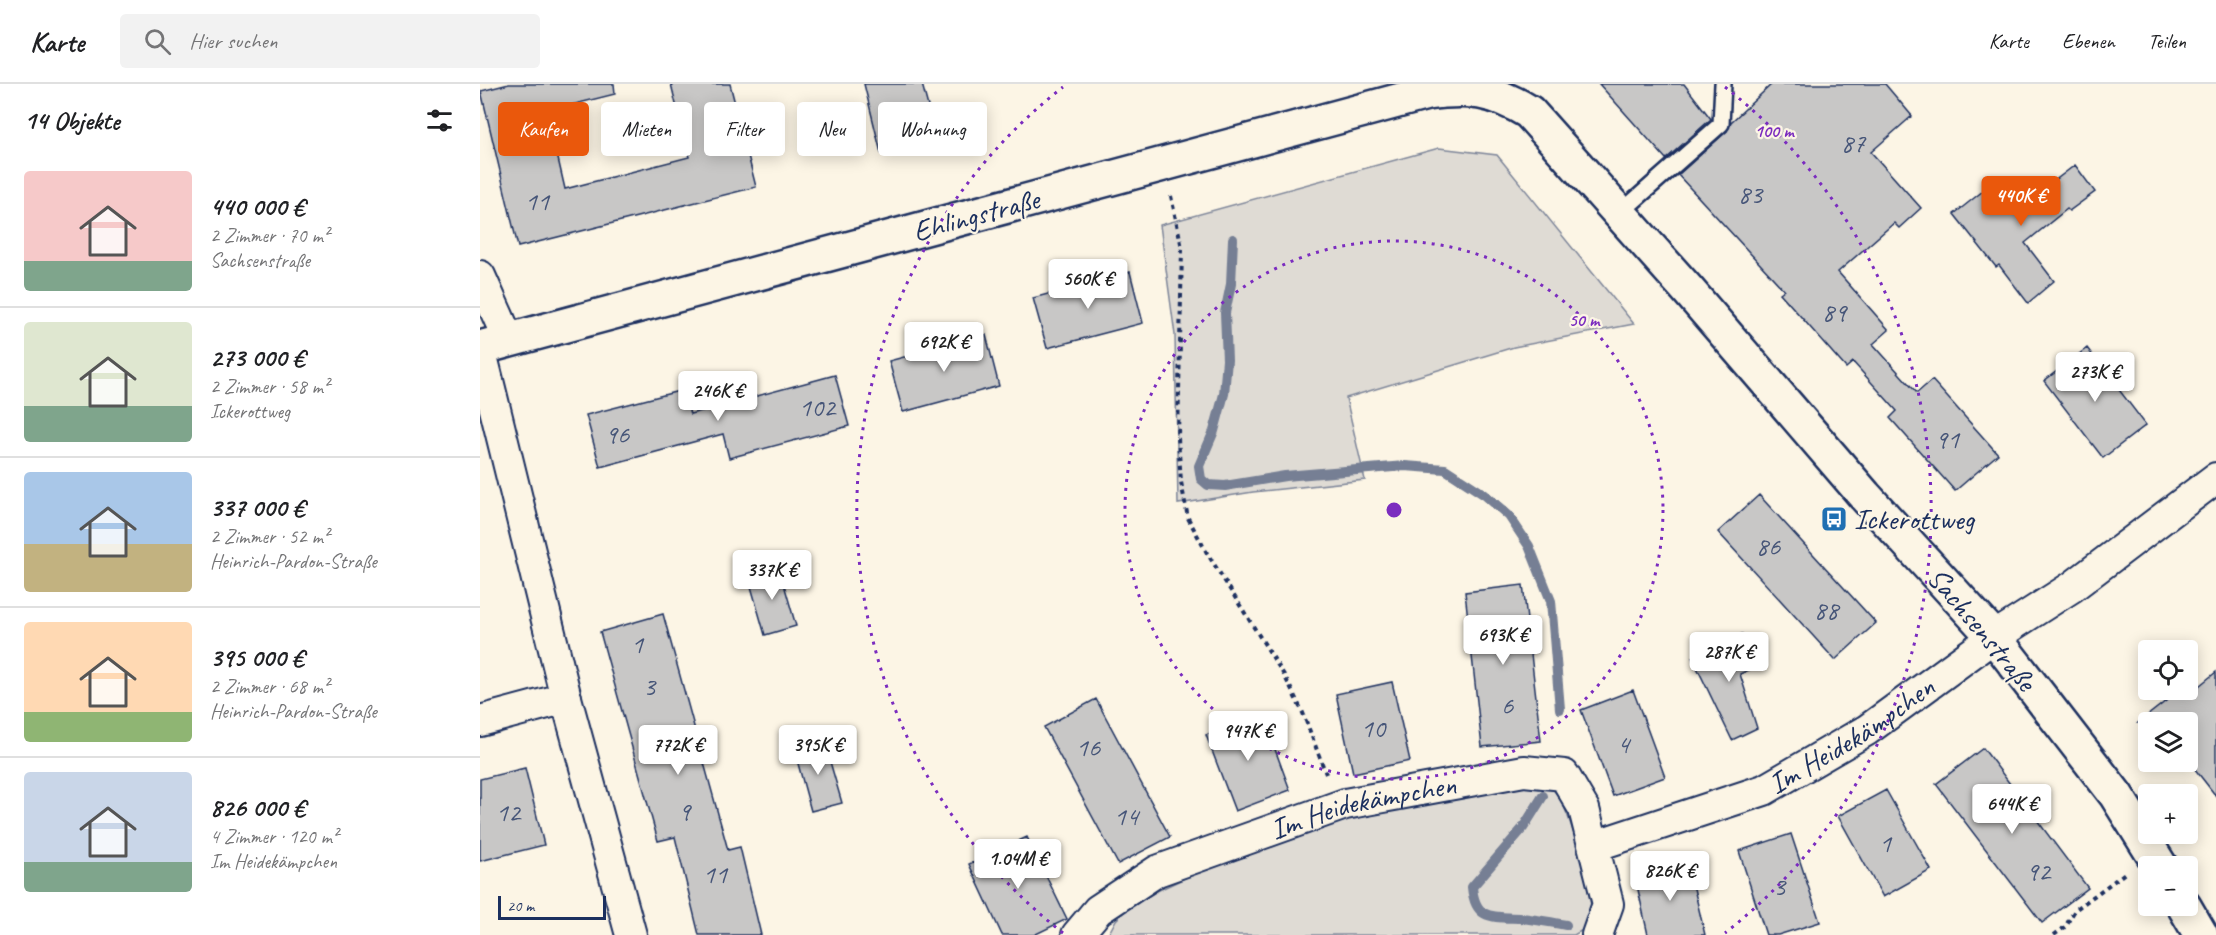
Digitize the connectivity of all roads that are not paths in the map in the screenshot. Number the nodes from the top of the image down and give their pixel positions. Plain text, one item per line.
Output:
1 (1723, 84) edge
2 (1472, 87) edge
3 (1619, 214) junction
4 (480, 276) edge
5 (490, 345) edge
6 (2216, 478) edge
7 (1994, 637) junction
8 (566, 698) junction
9 (480, 722) edge
10 (1594, 846) junction
11 (2154, 856) edge
12 (2190, 916) edge
13 (631, 935) edge
14 (1077, 935) edge
15 (1597, 935) edge
16 (2201, 935) edge

1 - 3 lane
2 - 3 street, Sachsenstraße
2 - 5 street, Ehlingstraße
3 - 7 street, Sachsenstraße
4 - 5 street
5 - 8 street
6 - 7 street
7 - 10 street, Im Heidekämpchen
7 - 11 street, Sachsenstraße
8 - 9 street
8 - 13 street
10 - 14 street, Im Heidekämpchen
10 - 15 street, Im Heidekämpchen
12 - 16 street

